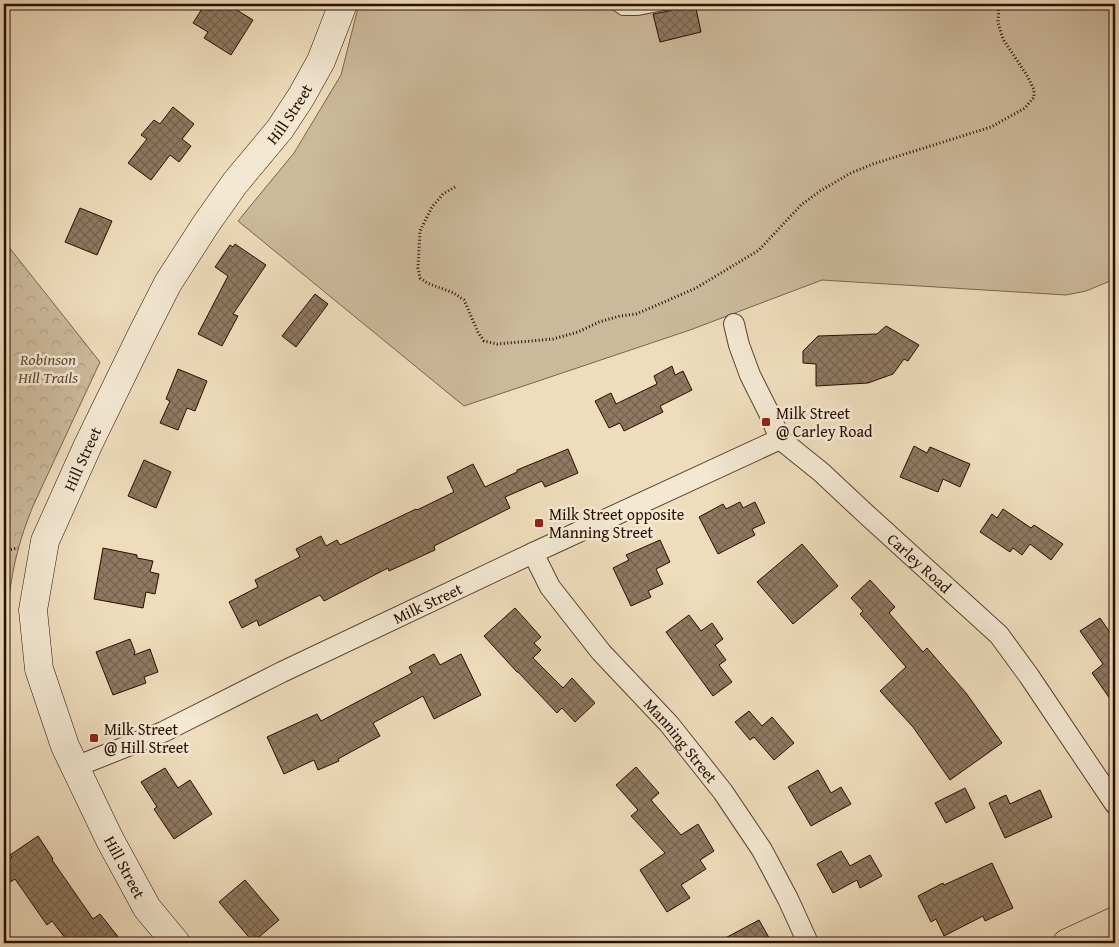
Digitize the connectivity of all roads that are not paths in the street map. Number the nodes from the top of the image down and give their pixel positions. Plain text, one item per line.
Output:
1 (343, 4) edge
2 (614, 4) edge
3 (668, 4) edge
4 (734, 324) dead end
5 (780, 439) junction
6 (534, 553) junction
7 (75, 767) junction
8 (1115, 804) edge
9 (1115, 921) edge
10 (176, 943) edge
11 (808, 943) edge
12 (1067, 943) edge

1 - 7 street, Hill Street
2 - 3 lane
4 - 5 street, Carley Road
5 - 6 street, Milk Street
5 - 8 street, Carley Road
6 - 7 street, Milk Street
6 - 11 street, Manning Street
7 - 10 street, Hill Street
9 - 12 main road

